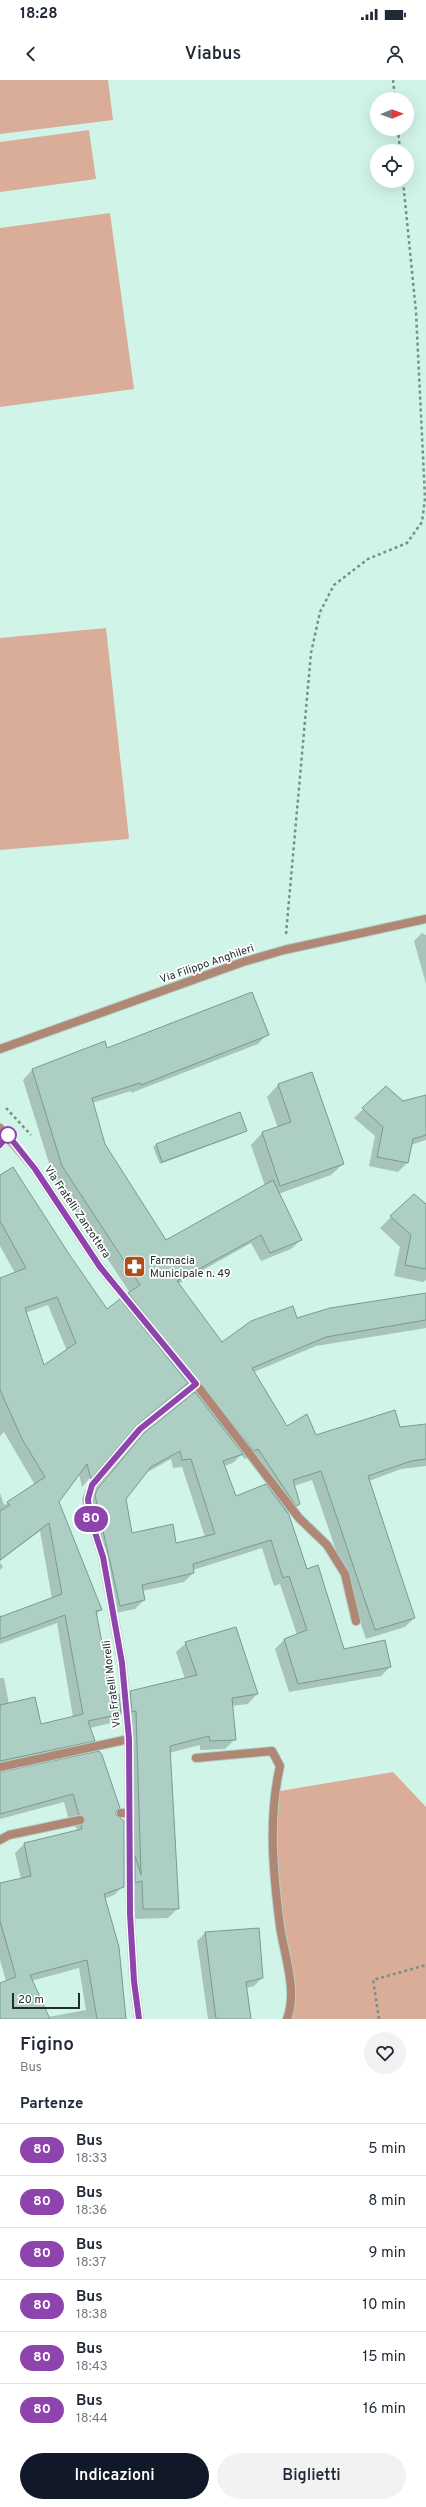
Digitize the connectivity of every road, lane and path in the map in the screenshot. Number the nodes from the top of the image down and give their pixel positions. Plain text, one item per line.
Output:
1 (393, 80) edge
2 (394, 92) edge
3 (404, 188) edge
4 (426, 919) edge
5 (284, 950) junction
6 (0, 1049) edge
7 (6, 1108) dead end
8 (0, 1128) edge
9 (8, 1135) junction
10 (31, 1135) dead end
11 (0, 1145) edge
12 (196, 1384) junction
13 (356, 1621) dead end
14 (129, 1739) junction
15 (196, 1758) dead end
16 (0, 1767) edge
17 (80, 1820) dead end
18 (0, 1840) edge
19 (426, 1965) edge
20 (139, 2019) edge
21 (287, 2019) edge
22 (379, 2019) edge

1 - 2 path
3 - 5 path
4 - 5 street, Via Filippo Anghileri
5 - 6 street, Via Filippo Anghileri
7 - 10 path
8 - 9 street, Via Fratelli Zanzottera
9 - 11 street
9 - 12 street, Via Fratelli Zanzottera
12 - 13 street, Via Fratelli Zanzottera
12 - 14 street, Via Fratelli Morelli
14 - 16 street
14 - 20 street, Via Fratelli Morelli
15 - 21 street
17 - 18 street
19 - 22 path

